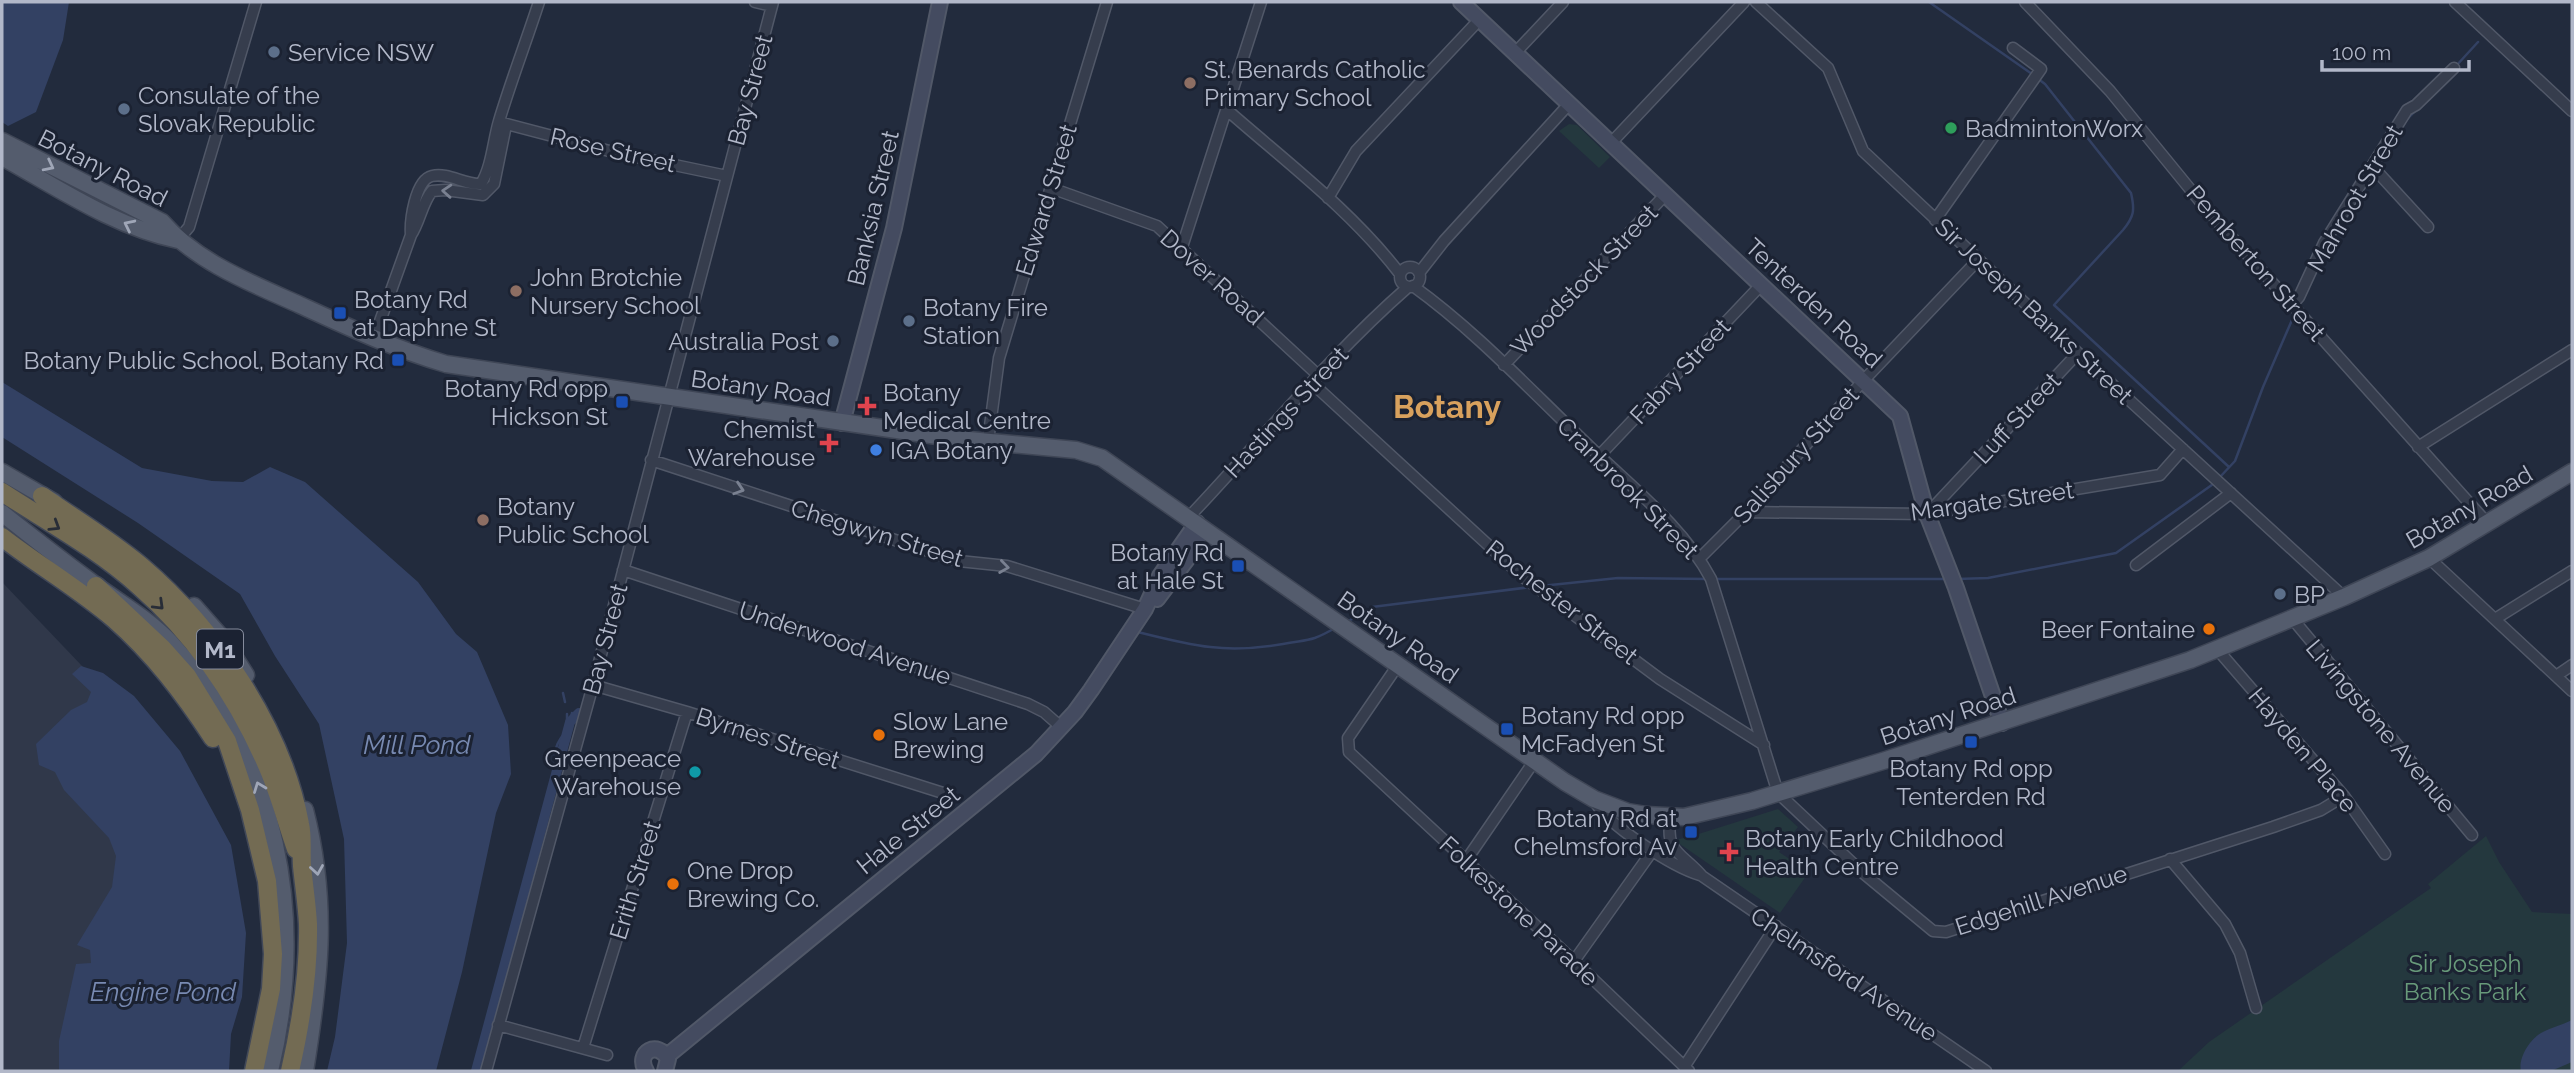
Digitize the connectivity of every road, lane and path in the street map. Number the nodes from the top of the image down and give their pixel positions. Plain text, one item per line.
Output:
1 (256, 2) edge
2 (539, 2) edge
3 (755, 2) edge
4 (940, 2) edge
5 (1107, 2) edge
6 (1261, 2) edge
7 (1461, 2) edge
8 (1563, 2) edge
9 (1744, 2) edge
10 (1756, 2) edge
11 (2025, 2) edge
12 (2455, 2) edge
13 (772, 4) edge
14 (1480, 19) junction
15 (2013, 48) dead end
16 (1516, 52) junction
17 (2454, 68) dead end
18 (1570, 103) junction
19 (1226, 109) junction
20 (2572, 111) edge
21 (499, 122) junction
22 (1611, 143) junction
23 (4, 147) edge
24 (2372, 166) junction
25 (727, 176) junction
26 (1051, 188) junction
27 (1665, 195) junction
28 (1328, 198) junction
29 (1936, 220) junction
30 (2428, 228) dead end
31 (178, 240) junction
32 (1182, 247) junction
33 (1978, 260) junction
34 (1410, 277) junction
35 (1761, 285) junction
36 (2292, 305) junction
37 (374, 338) junction
38 (2572, 351) edge
39 (2078, 353) junction
40 (1504, 365) junction
41 (1315, 379) junction
42 (1863, 381) junction
43 (668, 398) junction
44 (842, 423) junction
45 (988, 441) junction
46 (2418, 447) junction
47 (2183, 449) junction
48 (1599, 456) junction
49 (651, 460) junction
50 (2, 471) edge
51 (2572, 472) edge
52 (2, 492) edge
53 (2231, 493) junction
54 (42, 496) junction
55 (1746, 512) junction
56 (2, 513) edge
57 (1927, 514) junction
58 (1196, 523) junction
59 (2488, 524) junction
60 (2, 537) edge
61 (1700, 558) junction
62 (2429, 558) junction
63 (2136, 565) dead end
64 (623, 570) junction
65 (2572, 571) edge
66 (96, 586) junction
67 (2344, 597) junction
68 (1145, 609) junction
69 (2291, 617) junction
70 (2495, 619) junction
71 (2217, 649) junction
72 (1398, 665) junction
73 (2572, 666) edge
74 (2556, 676) junction
75 (593, 685) junction
76 (2572, 691) edge
77 (687, 712) junction
78 (1057, 723) junction
79 (2002, 723) junction
80 (1764, 746) junction
81 (1535, 760) junction
82 (239, 780) junction
83 (943, 793) dead end
84 (1778, 793) junction
85 (2344, 796) junction
86 (1594, 800) junction
87 (1671, 818) junction
88 (2472, 835) dead end
89 (1653, 850) junction
90 (2385, 854) dead end
91 (2170, 859) junction
92 (1465, 862) junction
93 (302, 866) junction
94 (1702, 876) junction
95 (1776, 926) junction
96 (1574, 961) junction
97 (2256, 1008) dead end
98 (498, 1025) junction
99 (583, 1048) junction
100 (607, 1055) dead end
101 (666, 1067) edge
102 (1686, 1069) edge
103 (644, 1070) edge
104 (254, 1071) edge
105 (270, 1071) edge
106 (290, 1071) edge
107 (305, 1071) edge
108 (486, 1071) edge
109 (1986, 1071) edge

1 - 31 street
2 - 21 street
3 - 13 street
4 - 44 street, Banksia Street
5 - 26 street, Edward Street
6 - 19 street
7 - 14 street, Tenterden Road
8 - 16 street
9 - 22 street
10 - 29 street, Sir Joseph Banks Street
11 - 36 street, Pemberton Street
12 - 20 street
13 - 25 street, Bay Street
14 - 16 street, Tenterden Road
14 - 28 street
15 - 29 street
16 - 18 street, Tenterden Road
17 - 24 street, Mahroot Street
18 - 22 street, Tenterden Road
18 - 34 street, Hastings Street
19 - 28 street, Cranbrook Street
19 - 32 street
21 - 25 street, Rose Street
21 - 37 street
22 - 27 street, Tenterden Road
23 - 31 main road, Botany Road
24 - 30 street
24 - 36 street, Mahroot Street
25 - 43 street, Bay Street
26 - 32 street, Dover Road
26 - 45 street, Edward Street
27 - 35 street, Tenterden Road
27 - 40 street, Woodstock Street
28 - 34 street, Cranbrook Street
29 - 33 street, Sir Joseph Banks Street
31 - 37 main road, Botany Road
32 - 41 street, Dover Road
33 - 39 street, Sir Joseph Banks Street
33 - 42 street, Salisbury Street
34 - 40 street, Cranbrook Street
34 - 41 street, Hastings Street
35 - 42 street, Tenterden Road
35 - 48 street, Fabry Street
36 - 46 street, Pemberton Street
37 - 43 main road, Botany Road
38 - 46 street
39 - 47 street, Sir Joseph Banks Street
39 - 57 street, Luff Street
40 - 48 street, Cranbrook Street
41 - 58 street, Hastings Street
41 - 80 street, Rochester Street
42 - 55 street, Salisbury Street
42 - 57 street, Tenterden Road
43 - 44 main road, Botany Road
43 - 49 street, Bay Street
44 - 45 main road, Botany Road
45 - 58 main road, Botany Road
46 - 59 street, Pemberton Street
47 - 53 street, Sir Joseph Banks Street
47 - 57 street, Margate Street
48 - 61 street, Cranbrook Street
49 - 64 street, Bay Street
49 -> 68 street, Chegwyn Street
50 - 54 main road, M1
51 - 59 main road, Botany Road
52 -> 93 highway, M1
53 - 63 street
53 - 67 street, Sir Joseph Banks Street
54 - 93 highway, M1
54 -> 107 main road
55 - 57 street, Margate Street
55 - 61 street, Salisbury Street
56 - 66 main road
57 - 79 street, Tenterden Road
58 - 68 street, Hale Street
58 - 72 main road, Botany Road
59 - 62 main road, Botany Road
60 - 82 highway, M1
61 - 80 street, Cranbrook Street
62 - 67 main road, Botany Road
62 - 70 street
64 - 75 street, Bay Street
64 - 78 street, Underwood Avenue
65 - 70 street
66 - 82 highway
105 -> 66 main road
67 - 69 main road, Botany Road
68 - 78 street, Hale Street
69 - 71 main road, Botany Road
69 - 88 street, Livingstone Avenue
70 - 74 street
71 - 79 main road, Botany Road
71 - 85 street, Hayden Place
72 - 81 main road, Botany Road
72 - 92 street, Folkestone Parade
73 - 74 street
74 - 76 street
75 - 77 street, Byrnes Street
75 - 98 street, Bay Street
77 - 83 street, Byrnes Street
77 - 99 street, Erith Street
78 - 101 street, Hale Street
79 - 84 main road, Botany Road
80 - 84 street, Cranbrook Street
81 - 86 main road, Botany Road
81 - 92 street
82 - 104 highway, M1
84 - 87 main road, Botany Road
84 - 91 street, Edgehill Avenue
85 - 90 street, Hayden Place
85 - 91 street, Edgehill Avenue
86 - 87 main road, Botany Road
86 - 89 street, Chelmsford Avenue
87 - 94 street, Chelmsford Avenue
89 - 94 street, Chelmsford Avenue
89 - 96 street
91 - 97 street
92 - 96 street, Folkestone Parade
93 - 106 highway, M1
94 - 95 street, Chelmsford Avenue
95 - 102 street
95 - 109 street, Chelmsford Avenue
96 - 102 street, Folkestone Parade
98 - 99 street
98 - 108 street, Bay Street
99 - 100 street
101 - 103 street

